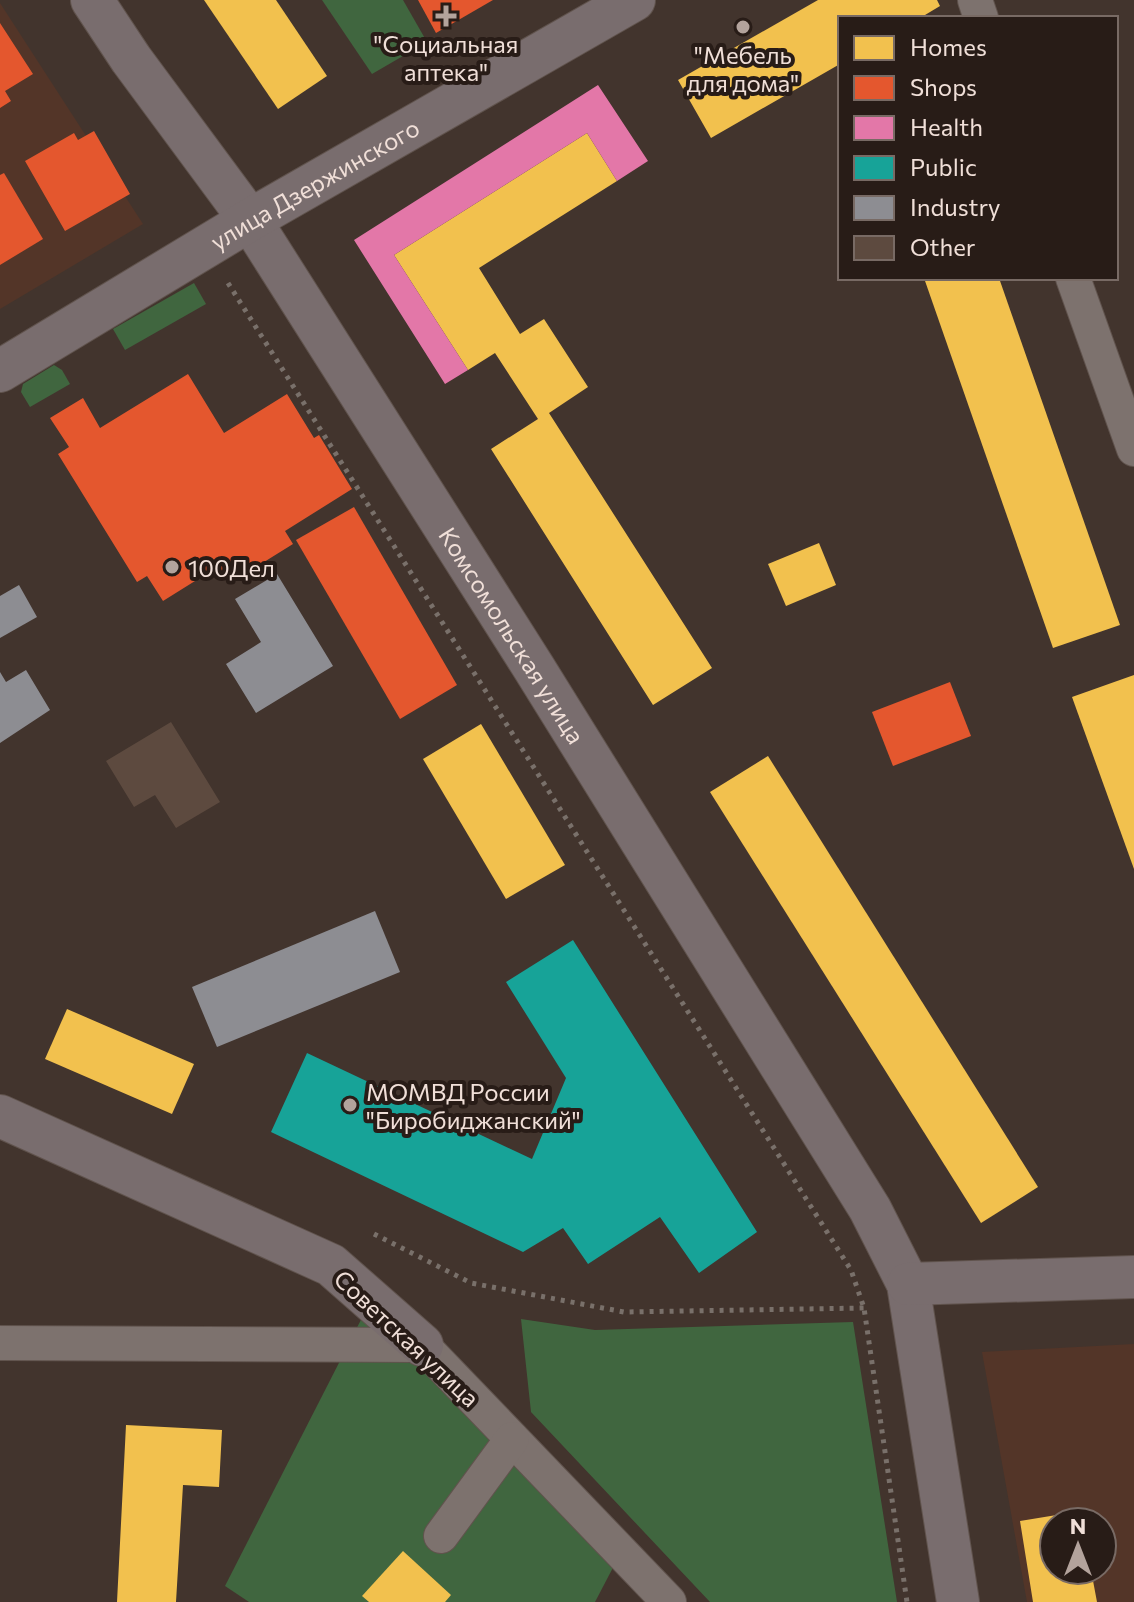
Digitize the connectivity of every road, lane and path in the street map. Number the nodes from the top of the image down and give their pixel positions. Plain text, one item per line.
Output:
1 (92, 0) edge
2 (634, 0) edge
3 (250, 220) junction
4 (1074, 280) edge
5 (228, 283) dead end
6 (0, 371) edge
7 (1134, 449) edge
8 (0, 1116) edge
9 (374, 1234) dead end
10 (1134, 1277) edge
11 (908, 1284) junction
12 (864, 1308) junction
13 (0, 1343) edge
14 (422, 1345) junction
15 (512, 1439) junction
16 (441, 1536) dead end
17 (669, 1602) edge
18 (907, 1602) edge
19 (958, 1602) edge

1 - 3 main road, Комсомольская улица
2 - 3 main road, улица Дзержинского
3 - 6 main road, улица Дзержинского
3 - 11 main road, Комсомольская улица
4 - 7 street
5 - 12 path
8 - 14 main road, Советская улица
9 - 12 path
10 - 11 main road
11 - 19 main road
12 - 18 path
13 - 14 street
14 - 15 street, Советская улица
15 - 16 street
15 - 17 street, Советская улица

